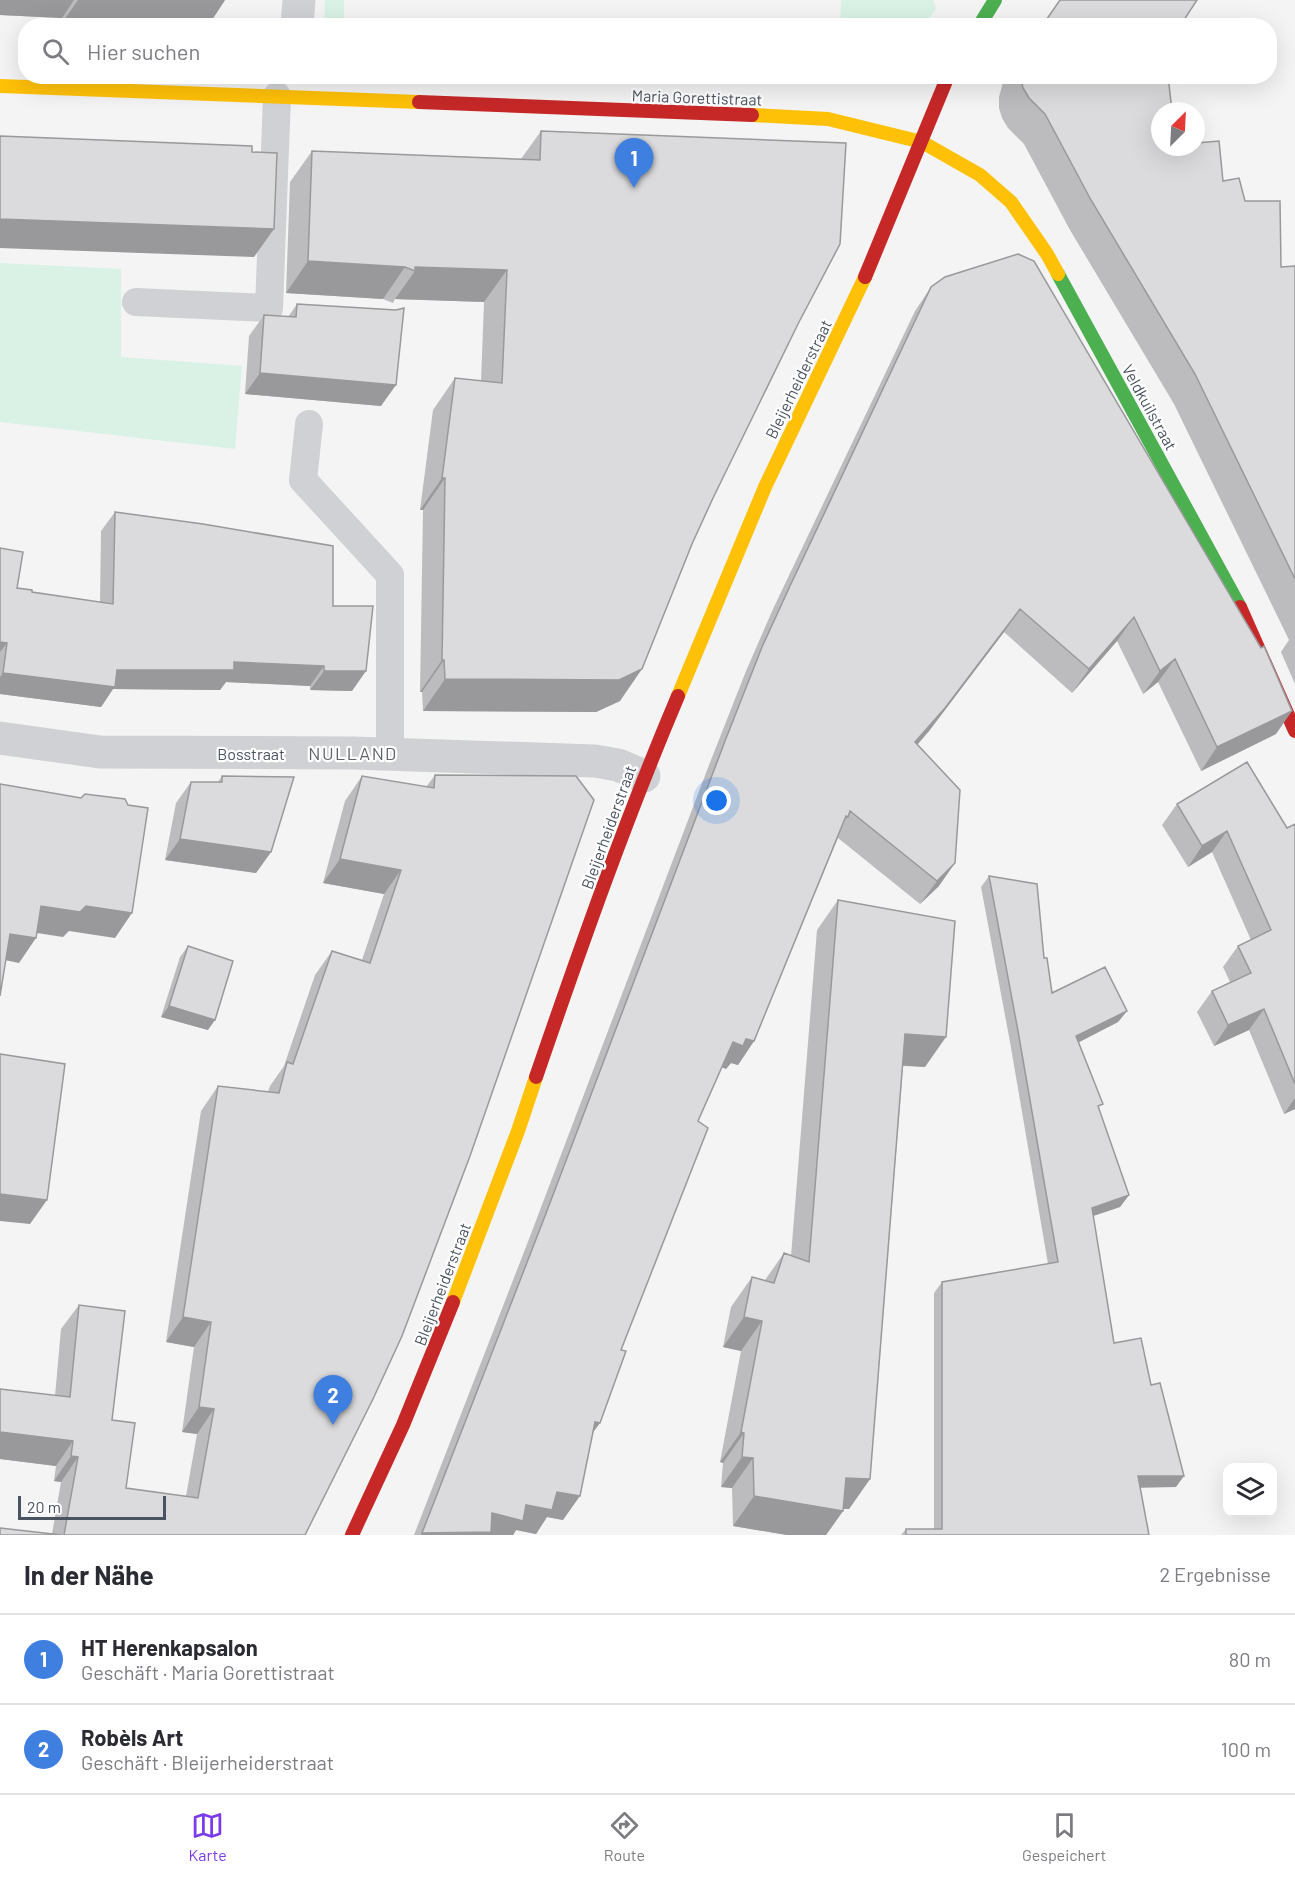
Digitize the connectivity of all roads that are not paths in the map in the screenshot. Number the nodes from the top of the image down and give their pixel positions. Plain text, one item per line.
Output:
1 (299, 0) edge
2 (996, 0) edge
3 (298, 18) edge
4 (984, 18) edge
5 (945, 84) edge
6 (0, 86) edge
7 (278, 96) junction
8 (922, 142) junction
9 (136, 302) dead end
10 (309, 424) dead end
11 (1295, 731) edge
12 (0, 738) edge
13 (390, 754) junction
14 (644, 776) junction
15 (352, 1535) edge

1 - 3 street
2 - 4 street
5 - 8 street, Bleijerheiderstraat
6 - 7 street, Maria Gorettistraat
7 - 8 street, Maria Gorettistraat
7 - 9 lane
8 - 11 street, Veldkuilstraat
8 - 14 street, Bleijerheiderstraat
10 - 13 lane
12 - 13 street, Bosstraat
13 - 14 street, Bosstraat
14 - 15 street, Bleijerheiderstraat

